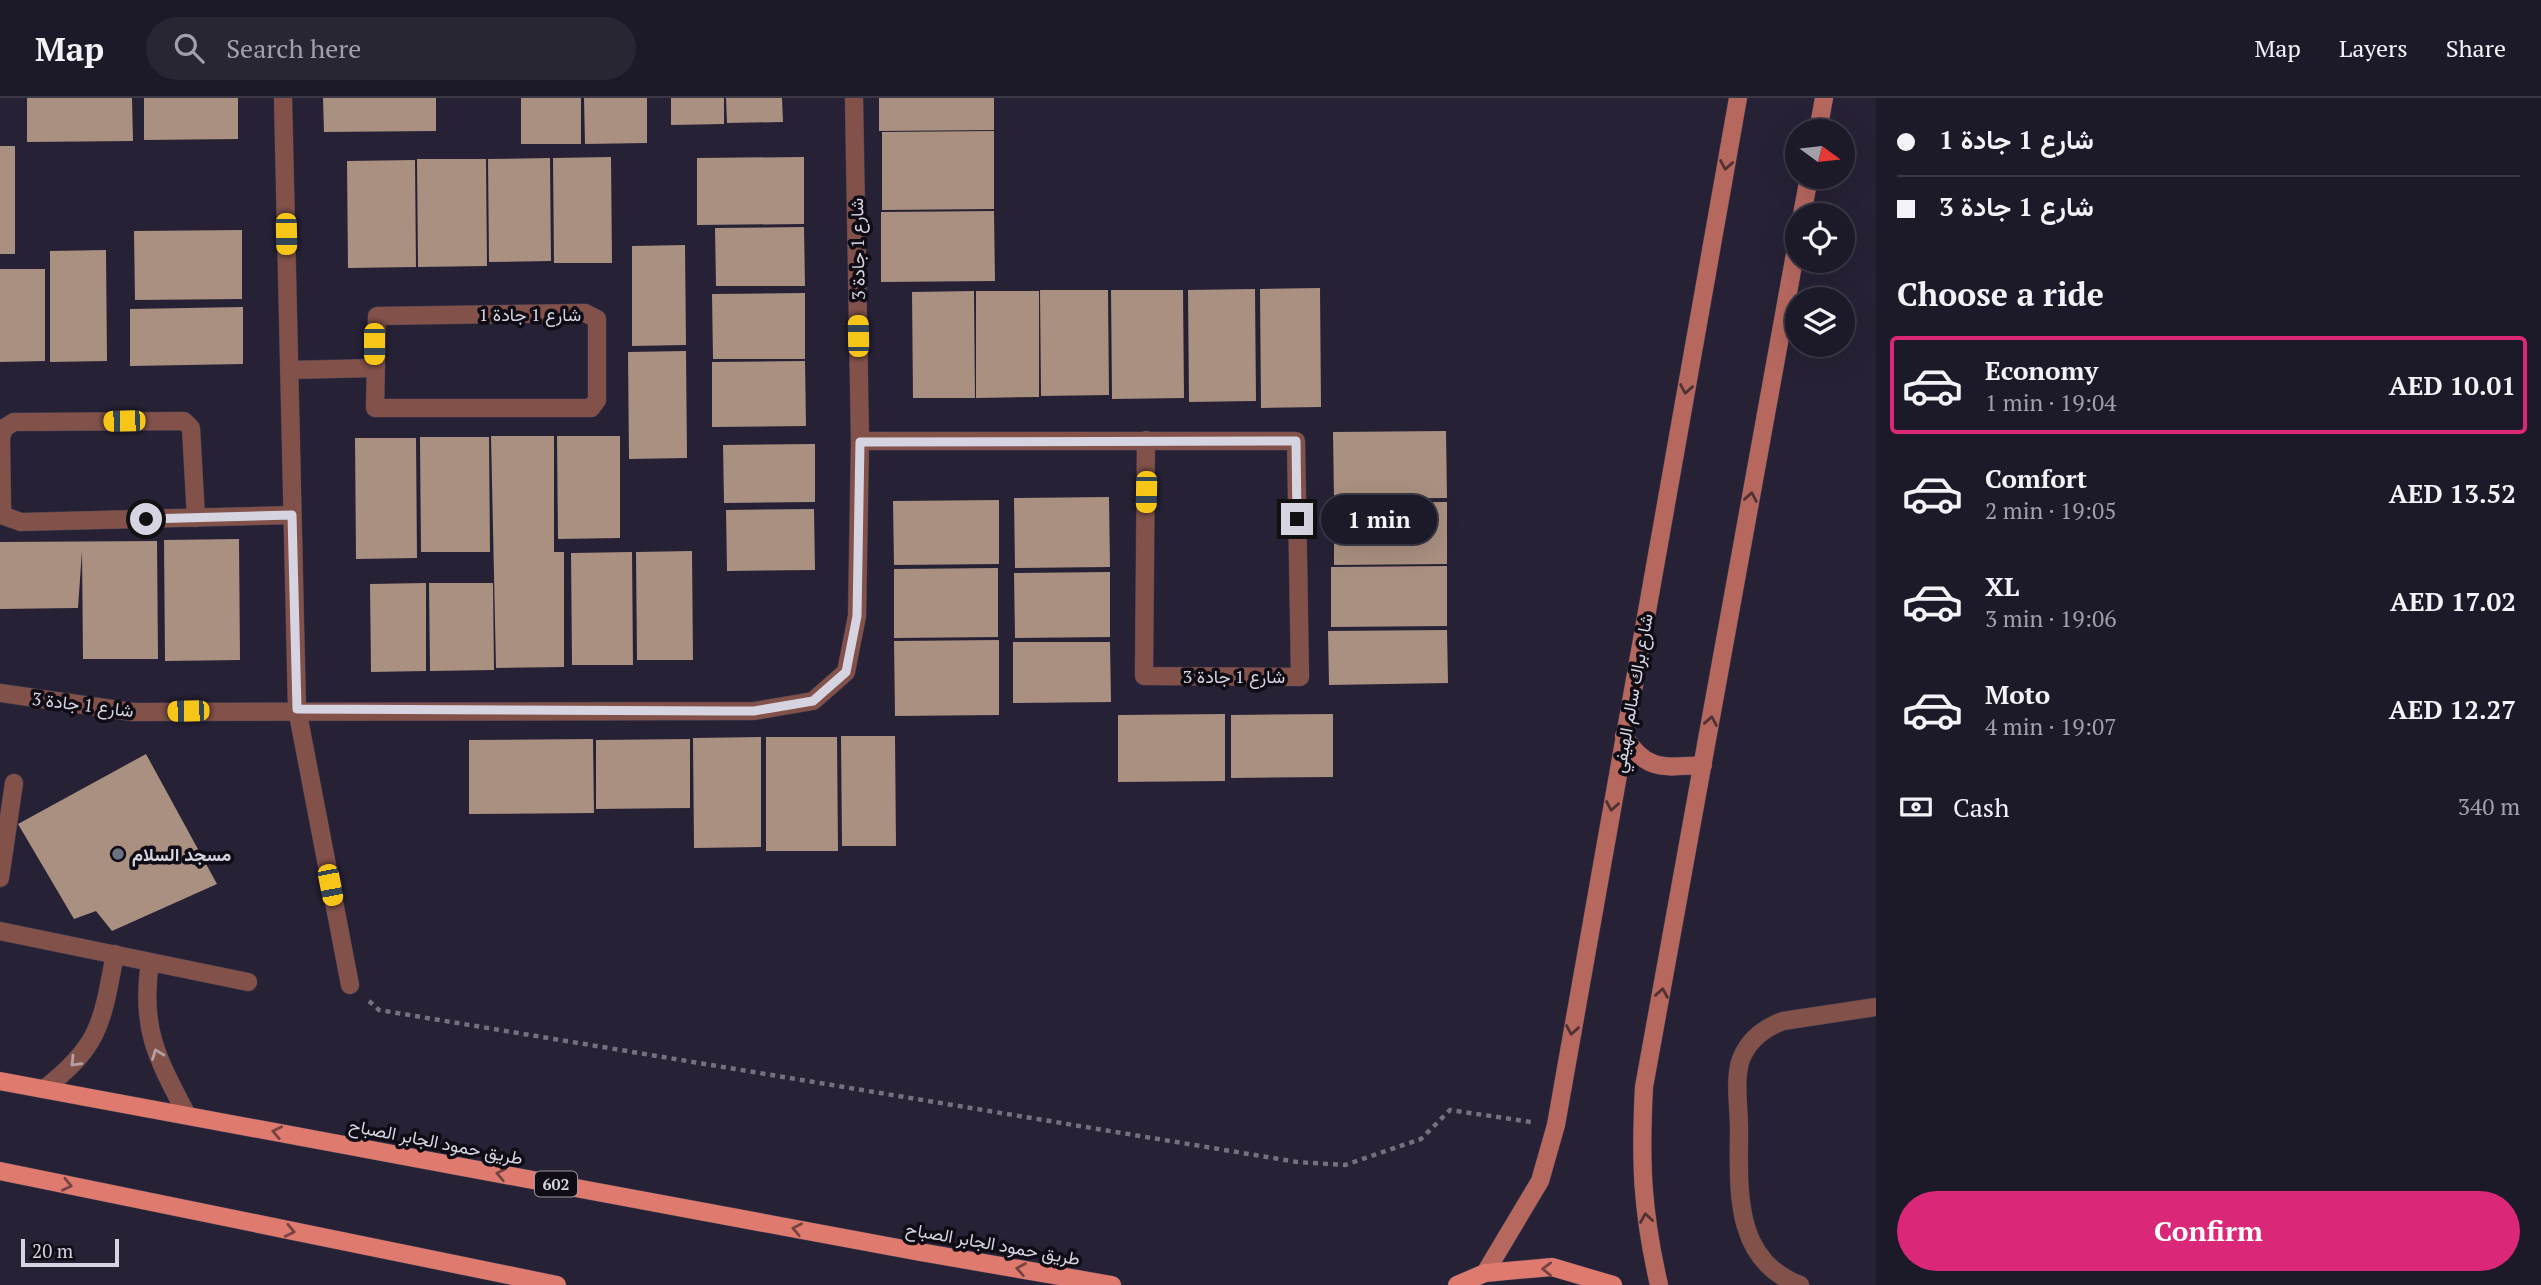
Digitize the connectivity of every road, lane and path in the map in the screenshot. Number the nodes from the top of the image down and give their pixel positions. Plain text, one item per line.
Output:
1 (284, 98) edge
2 (854, 98) edge
3 (1738, 98) edge
4 (1824, 98) edge
5 (1820, 119) edge
6 (1792, 273) edge
7 (374, 368) junction
8 (289, 370) junction
9 (1146, 440) junction
10 (860, 442) junction
11 (292, 515) junction
12 (195, 518) junction
13 (0, 693) edge
14 (297, 709) junction
15 (1624, 736) junction
16 (1703, 765) junction
17 (14, 783) dead end
18 (0, 878) edge
19 (0, 931) edge
20 (115, 954) junction
21 (150, 962) junction
22 (248, 982) dead end
23 (350, 985) joint
24 (1876, 1007) edge
25 (0, 1081) edge
26 (44, 1089) junction
27 (187, 1115) junction
28 (1556, 1125) junction
29 (0, 1171) edge
30 (1485, 1273) junction
31 (557, 1285) edge
32 (1112, 1285) edge
33 (1457, 1285) edge
34 (1613, 1285) edge
35 (1659, 1285) edge
36 (1800, 1285) edge

1 - 8 street
2 - 10 street, شارع 1 جادة 3
3 -> 15 main road, شارع براك سالم الهيفي
4 - 5 main road
16 -> 6 main road
7 - 7 street, شارع 1 جادة 1
7 - 8 street
8 - 11 street
9 - 9 street, شارع 1 جادة 3
9 - 10 street, شارع 1 جادة 3
10 - 14 street, شارع 1 جادة 3
11 - 12 street
11 - 14 street
12 - 12 street
13 - 14 street, شارع 1 جادة 3
14 - 23 street
15 - 16 main road
15 -> 28 main road, شارع براك سالم الهيفي
35 -> 16 main road
17 - 18 street
19 - 20 street
20 - 21 street
20 -> 26 street
21 - 22 street
27 -> 21 street
23 - 28 path
24 - 36 street
25 - 26 main road, طريق حمود الجابر الصباح / 602
26 - 27 main road, طريق حمود الجابر الصباح / 602
32 -> 27 main road, طريق حمود الجابر الصباح / 602
28 - 30 main road, شارع براك سالم الهيفي
29 -> 31 main road
30 - 33 main road
34 -> 30 main road

